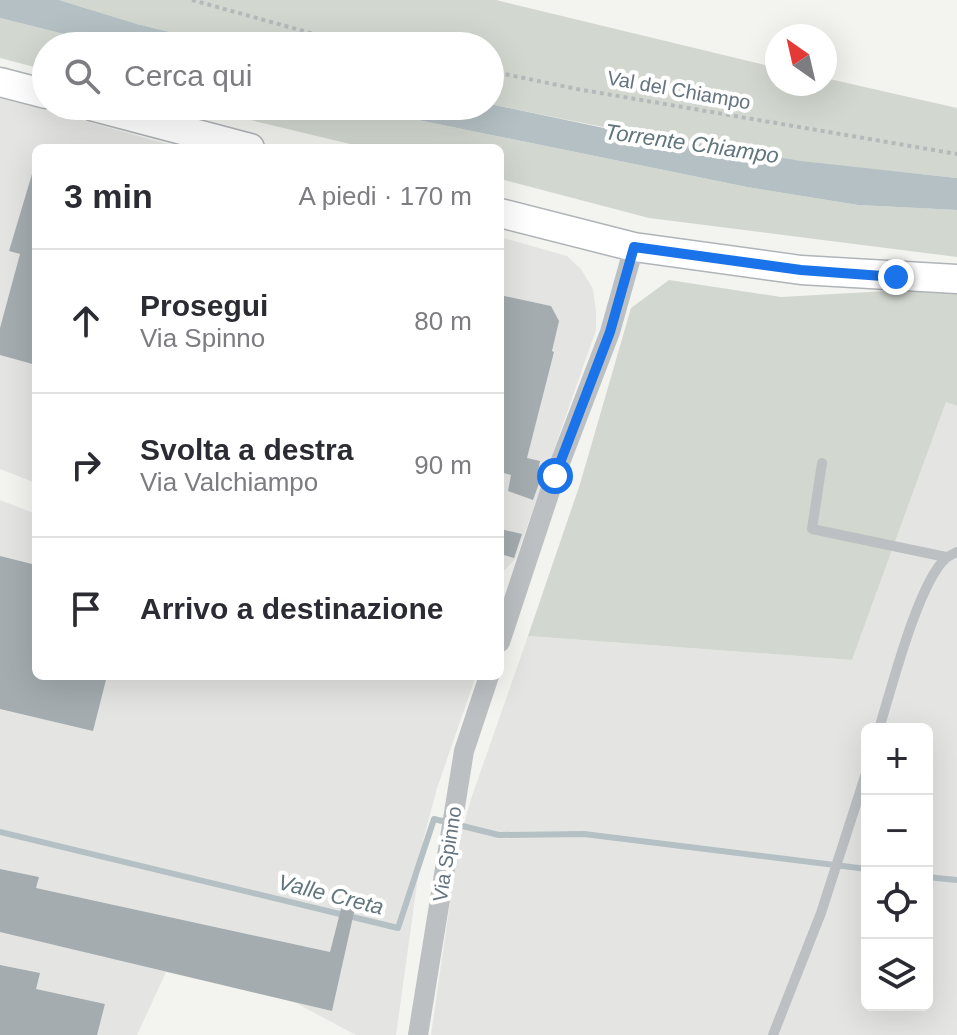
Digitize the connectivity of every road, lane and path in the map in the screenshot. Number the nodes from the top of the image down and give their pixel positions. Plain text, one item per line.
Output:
1 (192, 0) edge
2 (307, 32) edge
3 (504, 74) edge
4 (0, 82) edge
5 (32, 90) edge
6 (144, 120) edge
7 (235, 144) edge
8 (957, 154) edge
9 (504, 214) edge
10 (634, 247) junction
11 (957, 279) edge
12 (822, 463) dead end
13 (957, 552) edge
14 (946, 557) junction
15 (504, 630) edge
16 (488, 680) edge
17 (881, 723) edge
18 (861, 789) edge
19 (418, 1035) edge
20 (773, 1035) edge

1 - 2 path
3 - 8 path, Val del Chiampo
4 - 5 main road
6 - 7 main road
9 - 10 main road
10 - 11 main road
10 - 15 street
12 - 14 lane
13 - 14 lane
14 - 17 lane
16 - 19 street, Via Spinno
18 - 20 lane

